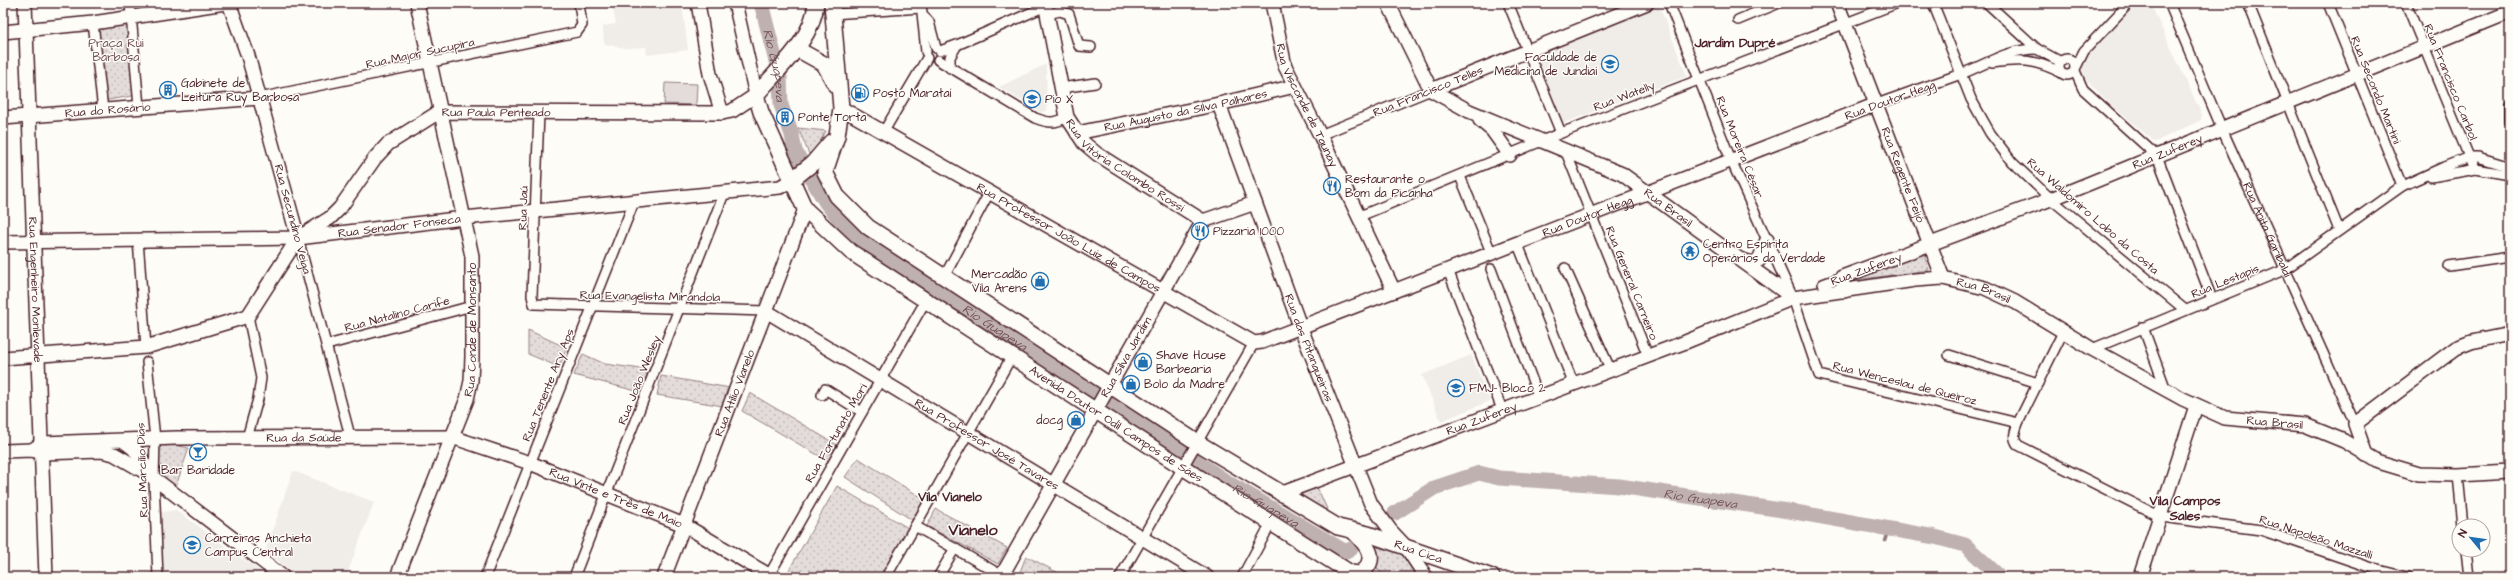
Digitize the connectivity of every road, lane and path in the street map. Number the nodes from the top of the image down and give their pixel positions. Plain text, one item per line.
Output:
1 (25, 3) edge
2 (130, 3) edge
3 (225, 3) edge
4 (229, 3) edge
5 (418, 3) edge
6 (579, 3) edge
7 (698, 3) edge
8 (735, 3) edge
9 (816, 3) edge
10 (1272, 3) edge
11 (1388, 3) edge
12 (1508, 3) edge
13 (1647, 3) edge
14 (1669, 3) edge
15 (1779, 3) edge
16 (1837, 3) edge
17 (1898, 3) edge
18 (1933, 3) edge
19 (1987, 3) edge
20 (2129, 3) edge
21 (2170, 3) edge
22 (2248, 3) edge
23 (2328, 3) edge
24 (2406, 3) edge
25 (832, 8) edge
26 (1046, 8) edge
27 (922, 9) edge
28 (2510, 12) edge
29 (131, 17) junction
30 (1738, 20) dead end
31 (93, 23) junction
32 (1845, 24) junction
33 (26, 30) junction
34 (3, 32) edge
35 (957, 45) junction
36 (2424, 46) junction
37 (1091, 47) dead end
38 (2037, 49) junction
39 (796, 50) junction
40 (1527, 50) junction
41 (2084, 51) junction
42 (938, 53) junction
43 (927, 55) junction
44 (2064, 60) junction
45 (1986, 63) junction
46 (430, 64) junction
47 (950, 68) junction
48 (2075, 69) junction
49 (1962, 73) junction
50 (2061, 73) junction
51 (2356, 74) junction
52 (1701, 80) junction
53 (1095, 83) dead end
54 (1295, 86) junction
55 (1061, 88) junction
56 (2083, 89) junction
57 (1431, 90) junction
58 (759, 92) junction
59 (259, 98) junction
60 (840, 101) junction
61 (2289, 103) junction
62 (1219, 104) junction
63 (1877, 104) junction
64 (2509, 104) edge
65 (139, 107) junction
66 (103, 110) junction
67 (1469, 111) junction
68 (440, 112) junction
69 (538, 113) junction
70 (722, 113) junction
71 (30, 116) junction
72 (1068, 117) junction
73 (3, 118) edge
74 (2510, 122) edge
75 (2222, 129) junction
76 (884, 131) junction
77 (1077, 133) junction
78 (1561, 133) junction
79 (1320, 134) junction
80 (836, 136) junction
81 (1542, 141) junction
82 (1566, 152) junction
83 (1510, 155) junction
84 (2157, 156) junction
85 (2469, 157) junction
86 (1731, 160) junction
87 (2510, 167) edge
88 (2476, 169) junction
89 (2510, 175) edge
90 (1460, 176) junction
91 (795, 178) junction
92 (2418, 179) junction
93 (2402, 186) junction
94 (725, 191) junction
95 (1647, 191) junction
96 (989, 193) junction
97 (2051, 199) junction
98 (634, 202) junction
99 (1255, 204) junction
100 (805, 209) junction
101 (535, 211) junction
102 (1591, 214) junction
103 (1360, 216) junction
104 (330, 218) junction
105 (464, 218) junction
106 (1203, 221) junction
107 (2339, 230) junction
108 (342, 233) junction
109 (298, 238) junction
110 (138, 240) junction
111 (1767, 240) junction
112 (3, 242) edge
113 (33, 242) junction
114 (1517, 242) junction
115 (1931, 245) junction
116 (1491, 252) junction
117 (2510, 257) edge
118 (1742, 260) junction
119 (2449, 266) dead end
120 (1565, 268) dead end
121 (1491, 269) dead end
122 (1448, 270) junction
123 (2284, 270) junction
124 (1842, 277) junction
125 (1943, 278) junction
126 (943, 279) junction
127 (1823, 284) dead end
128 (1163, 290) junction
129 (1394, 291) junction
130 (1844, 291) junction
131 (1793, 298) junction
132 (2212, 299) junction
133 (926, 300) junction
134 (534, 304) joint
135 (472, 306) junction
136 (591, 307) junction
137 (680, 310) junction
138 (2184, 310) junction
139 (766, 311) junction
140 (248, 316) junction
141 (1300, 326) junction
142 (2143, 327) junction
143 (2063, 332) junction
144 (2510, 334) edge
145 (1254, 343) junction
146 (327, 345) junction
147 (146, 348) junction
148 (2092, 349) junction
149 (1949, 355) dead end
150 (37, 356) junction
151 (1012, 356) junction
152 (1648, 356) junction
153 (3, 358) edge
154 (147, 362) dead end
155 (1611, 371) junction
156 (881, 380) junction
157 (2038, 383) junction
158 (1574, 385) junction
159 (2166, 390) junction
160 (822, 395) dead end
161 (1103, 398) junction
162 (1539, 398) junction
163 (2196, 406) junction
164 (862, 412) junction
165 (1503, 412) junction
166 (2018, 423) junction
167 (2355, 424) junction
168 (970, 432) junction
169 (350, 436) junction
170 (452, 437) junction
171 (247, 438) junction
172 (155, 439) junction
173 (125, 442) junction
174 (1197, 446) junction
175 (39, 449) junction
176 (3, 451) edge
177 (2366, 455) junction
178 (530, 463) junction
179 (1185, 466) junction
180 (1355, 466) junction
181 (2510, 472) edge
182 (2458, 475) junction
183 (150, 476) junction
184 (1054, 485) junction
185 (606, 494) junction
186 (1280, 494) junction
187 (2161, 517) junction
188 (2463, 518) edge
189 (1271, 523) junction
190 (684, 525) junction
191 (916, 526) junction
192 (1361, 533) junction
193 (1143, 539) junction
194 (1406, 547) junction
195 (955, 548) junction
196 (2467, 558) edge
197 (1354, 575) edge
198 (769, 576) edge
199 (1001, 576) edge
200 (46, 577) edge
201 (158, 577) edge
202 (283, 577) edge
203 (397, 577) edge
204 (485, 577) edge
205 (574, 577) edge
206 (664, 577) edge
207 (886, 577) edge
208 (938, 577) edge
209 (1120, 577) edge
210 (1207, 577) edge
211 (1242, 577) edge
212 (1426, 577) edge
213 (1492, 577) edge
214 (2140, 577) edge
215 (2407, 577) edge
216 (2469, 577) edge

1 - 33 street, Rua Engenheiro Monlevade
2 - 29 street
3 - 29 street
4 - 59 street, Rua Secundino Veiga
5 - 46 street, Rua Conde de Monsanto
6 - 46 street, Rua Major Sucupira
7 - 70 street
8 - 58 street, Avenida Doutor Odil Campos de Sáes
9 - 39 main road
10 - 54 street, Rua Visconde de Taunay
11 - 57 street
12 - 40 street
13 - 40 street, Rua Francisco Telles
14 - 52 street, Rua Moreira César
15 - 30 street
16 - 32 street, Rua Regente Feijó
17 - 32 street, Rua Watelly
18 - 49 street, Rua Waldomiro Lobo da Costa
19 - 38 street
20 - 41 street
21 - 75 street, Rua Anita Garibaldi
22 - 61 street
23 - 51 street, Rua Secondo Martini
24 - 36 street, Rua Francisco Carbol
25 - 27 street
25 - 60 main road, Avenida Doutor Odil Campos de Sáes
26 - 35 street
26 - 37 street
26 - 55 street
27 - 42 street
27 - 43 street
28 - 36 street, Rua Zuferey
29 - 31 street
29 - 65 street
31 - 33 street
31 - 66 street
32 - 52 street, Rua Watelly
32 - 63 street, Rua Regente Feijó
33 - 34 street
33 - 71 street, Rua Engenheiro Monlevade
35 - 42 street
35 - 47 street
36 - 51 street, Rua Zuferey
36 - 85 street, Rua Francisco Carbol
38 - 44 street
38 - 45 street, Rua Doutor Hegg
39 - 58 main road
39 - 60 main road
40 - 57 street, Rua Francisco Telles
40 - 78 street
41 - 44 street
41 - 48 street
42 - 43 street
42 - 43 street
42 - 47 street, Rua Vitória Colombo Rossi
43 - 76 street
44 - 48 street
44 - 50 street
45 - 49 street, Rua Doutor Hegg
45 - 50 street, Rua Doutor Hegg
46 - 59 street, Rua Major Sucupira
46 - 68 street, Rua Conde de Monsanto
47 - 72 street, Rua Vitória Colombo Rossi
48 - 50 street
48 - 56 street
49 - 63 street, Rua Doutor Hegg
49 - 97 street, Rua Waldomiro Lobo da Costa
50 - 56 street, Rua Doutor Hegg
51 - 61 street, Rua Zuferey
51 - 93 street, Rua Secondo Martini
52 - 78 street, Rua Watelly
52 - 86 street, Rua Moreira César
53 - 55 street
54 - 62 street, Rua Augusto da SIlva Palhares
54 - 79 street, Rua Visconde de Taunay
55 - 72 street
56 - 84 street
57 - 67 street
57 - 79 street, Rua Francisco Telles
58 - 70 street, Rua Paula Penteado
58 - 91 main road, Avenida Doutor Odil Campos de Sáes
59 - 65 street, Rua do Rosário
59 - 109 street, Rua Secundino Veiga
60 - 76 street, Rua Professor João Luiz de Campos
60 - 80 main road, Avenida Doutor Odil Campos de Sáes
61 - 75 street, Rua Zuferey
61 - 107 street
62 - 77 street, Rua Augusto da SIlva Palhares
62 - 99 street, Rua das Pitangueiras
63 - 86 street, Rua Doutor Hegg
63 - 115 street, Rua Regente Feijó
64 - 74 street
65 - 66 street, Rua do Rosário
66 - 71 street, Rua do Rosário
67 - 81 street, Rua Brasil
67 - 83 street
68 - 69 street, Rua Paula Penteado
68 - 104 street, Rua Paula Penteado
68 - 105 street, Rua Conde de Monsanto
69 - 70 street, Rua Paula Penteado
69 - 101 street, Rua Jaú
71 - 73 street, Rua do Rosário
71 - 113 street, Rua Engenheiro Monlevade
72 - 77 street, Rua Vitória Colombo Rossi
75 - 84 street, Rua Zuferey
75 - 123 street, Rua Anita Garibaldi
76 - 96 street, Rua Professor João Luiz de Campos
77 - 106 street, Rua Vitória Colombo Rossi
78 - 81 street, Rua Watelly
79 - 103 street, Rua Visconde de Taunay
80 - 91 main road
80 - 126 main road, Avenida Doutor Odil Campos de Sáes
81 - 82 street, Rua Brasil
81 - 83 street, Rua Watelly
82 - 95 street, Rua Brasil
82 - 102 street, Rua General Carneiro
83 - 90 street, Rua Watelly
84 - 97 street, Rua Zuferey
84 - 132 street
85 - 87 street, Rua Lestapis
85 - 88 street, Rua Francisco Carbol
85 - 92 street, Rua Lestapis
86 - 95 street, Rua Doutor Hegg
86 - 111 street, Rua Moreira César
88 - 89 street, Rua Lestapis
88 - 92 street, Rua Lestapis
90 - 103 street, Rua Watelly
90 - 116 street
91 - 94 street, Rua Senador Fonseca
91 - 100 main road, Avenida Doutor Odil Campos de Sáes
92 - 93 street, Rua Lestapis
93 - 107 street, Rua Lestapis
94 - 98 street, Rua Senador Fonseca
94 - 137 street, Rua João Wesley
95 - 102 street, Rua Doutor Hegg
95 - 118 street, Rua Brasil
96 - 126 street
96 - 128 street, Rua Professor João Luiz de Campos
97 - 115 street, Rua Zuferey
97 - 138 street, Rua Waldomiro Lobo da Costa
98 - 101 street, Rua Senador Fonseca
98 - 136 street, Rua Tenente Ary Aps
99 - 106 street
99 - 141 street, Rua das Pitangueiras
100 - 133 main road, Avenida Doutor Odil Campos de Sáes
100 - 139 street, Rua Atílio Vianelo
101 - 105 street, Rua Senador Fonseca
101 - 134 street, Rua Jaú
102 - 114 street, Rua Doutor Hegg
102 - 152 street, Rua General Carneiro
103 - 129 street, Rua Visconde de Taunay
104 - 108 street
104 - 109 street, Rua Paula Penteado
105 - 108 street, Rua Senador Fonseca
105 - 135 street, Rua Conde de Monsanto
106 - 128 street, Rua Silva Jardim
107 - 123 street, Rua Lestapis
108 - 109 street, Rua Senador Fonseca
109 - 110 street, Rua Senador Fonseca
109 - 140 street
109 - 146 street, Rua Secundino Veiga
110 - 113 street, Rua Senador Fonseca
110 - 147 street
111 - 118 street
111 - 131 street, Rua Moreira César
112 - 113 street, Rua Senador Fonseca
113 - 150 street, Rua Engenheiro Monlevade
114 - 116 street, Rua Doutor Hegg
114 - 158 street
115 - 124 street, Rua Zuferey
115 - 125 street, Rua Regente Feijó
116 - 122 street, Rua Doutor Hegg
117 - 119 street
118 - 131 street, Rua Brasil
120 - 155 street
121 - 162 street
122 - 129 street, Rua Doutor Hegg
122 - 165 street
123 - 132 street, Rua Lestapis
123 - 167 street, Rua Anita Garibaldi
124 - 127 street, Rua Zuferey
124 - 130 street
125 - 130 street, Rua Brasil
125 - 143 street, Rua Brasil
126 - 161 main road, Avenida Doutor Odil Campos de Sáes
128 - 145 street, Rua Professor João Luiz de Campos
128 - 161 street, Rua Silva Jardim
129 - 141 street, Rua Doutor Hegg
130 - 131 street, Rua Brasil
131 - 152 street, Rua Zuferey
131 - 166 street, Rua Wenceslau de Queiroz
132 - 138 street, Rua Lestapis
133 - 151 main road, Avenida Doutor Odil Campos de Sáes
133 - 156 street, Rua Fortunato Mori
134 - 136 street, Rua Evangelista Mirandola
135 - 146 street, Rua Natalino Carife
135 - 170 street, Rua Conde de Monsanto
136 - 137 street, Rua Evangelista Mirandola
136 - 178 street, Rua Tenente Ary Aps
137 - 139 street, Rua Evangelista Mirandola
137 - 185 street, Rua João Wesley
138 - 142 street, Rua Lestapis
139 - 156 street, Rua Professor José Tavares
139 - 190 street, Rua Atílio Vianelo
140 - 147 street
140 - 171 street
141 - 145 street
141 - 180 street, Rua das Pitangueiras
142 - 148 street, Rua Lestapis
142 - 159 street
143 - 148 street, Rua Brasil
143 - 157 street
144 - 167 street
145 - 174 street
146 - 169 street, Rua Secundino Veiga
147 - 150 street
148 - 159 street, Rua Brasil
149 - 157 street
150 - 153 street
150 - 175 street, Rua Engenheiro Monlevade
151 - 161 main road, Avenida Doutor Odil Campos de Sáes
151 - 168 street
152 - 155 street, Rua Zuferey
154 - 172 street, Rua Marcílio Dias
155 - 158 street, Rua Zuferey
156 - 164 street, Rua Fortunato Mori
156 - 168 street, Rua Professor José Tavares
157 - 166 street
158 - 162 street, Rua Zuferey
159 - 163 street, Rua Brasil
160 - 164 street
161 - 174 main road, Avenida Doutor Odil Campos de Sáes
161 - 179 main road, Avenida Doutor Odil Campos de Sáes
161 - 184 street, Rua Silva Jardim
162 - 165 street, Rua Zuferey
163 - 177 street, Rua Brasil
163 - 187 street
164 - 198 street, Rua Fortunato Mori
165 - 180 street, Rua Zuferey
166 - 187 street, Rua Napoleão Mazzalli
167 - 177 street, Rua Anita Garibaldi
168 - 184 street, Rua Professor José Tavares
168 - 191 street
169 - 170 street, Rua da Saúde
169 - 171 street, Rua da Saúde
170 - 178 street, Rua Vinte e Três de Maio
170 - 203 street, Rua Conde de Monsanto
171 - 172 street, Rua da Saúde
172 - 173 street, Rua da Saúde
172 - 183 street, Rua Marcílio Dias
173 - 175 street, Rua da Saúde
173 - 183 street
174 - 179 street
174 - 186 main road, Avenida Doutor Odil Campos de Sáes
175 - 176 street
175 - 183 street
175 - 200 street, Rua Engenheiro Monlevade
177 - 182 street, Rua Brasil
178 - 185 street, Rua Vinte e Três de Maio
178 - 204 street, Rua Tenente Ary Aps
179 - 189 main road, Avenida Doutor Odil Campos de Sáes
179 - 193 street
180 - 186 street, Rua Zuferey
180 - 194 street, Rua das Pitangueiras
181 - 182 street, Rua Brasil
182 - 188 street
183 - 201 street, Rua Marcílio Dias
183 - 202 street
184 - 193 street, Rua Professor José Tavares
184 - 199 street, Rua Silva Jardim
185 - 190 street, Rua Vinte e Três de Maio
185 - 205 street, Rua João Wesley
186 - 192 main road, Avenida Doutor Odil Campos de Sáes
187 - 214 street
187 - 215 street, Rua Napoleão Mazzalli
189 - 197 main road, Avenida Doutor Odil Campos de Sáes
189 - 211 street
190 - 198 street, Rua Vinte e Três de Maio
190 - 206 street, Rua Atílio Vianelo
191 - 195 street
191 - 207 street
192 - 194 main road, Rua Cica
192 - 197 main road
193 - 209 street
193 - 210 street, Rua Professor José Tavares
194 - 212 street, Rua das Pitangueiras
194 - 213 main road, Rua Cica
195 - 199 street
195 - 208 street
196 - 216 street

